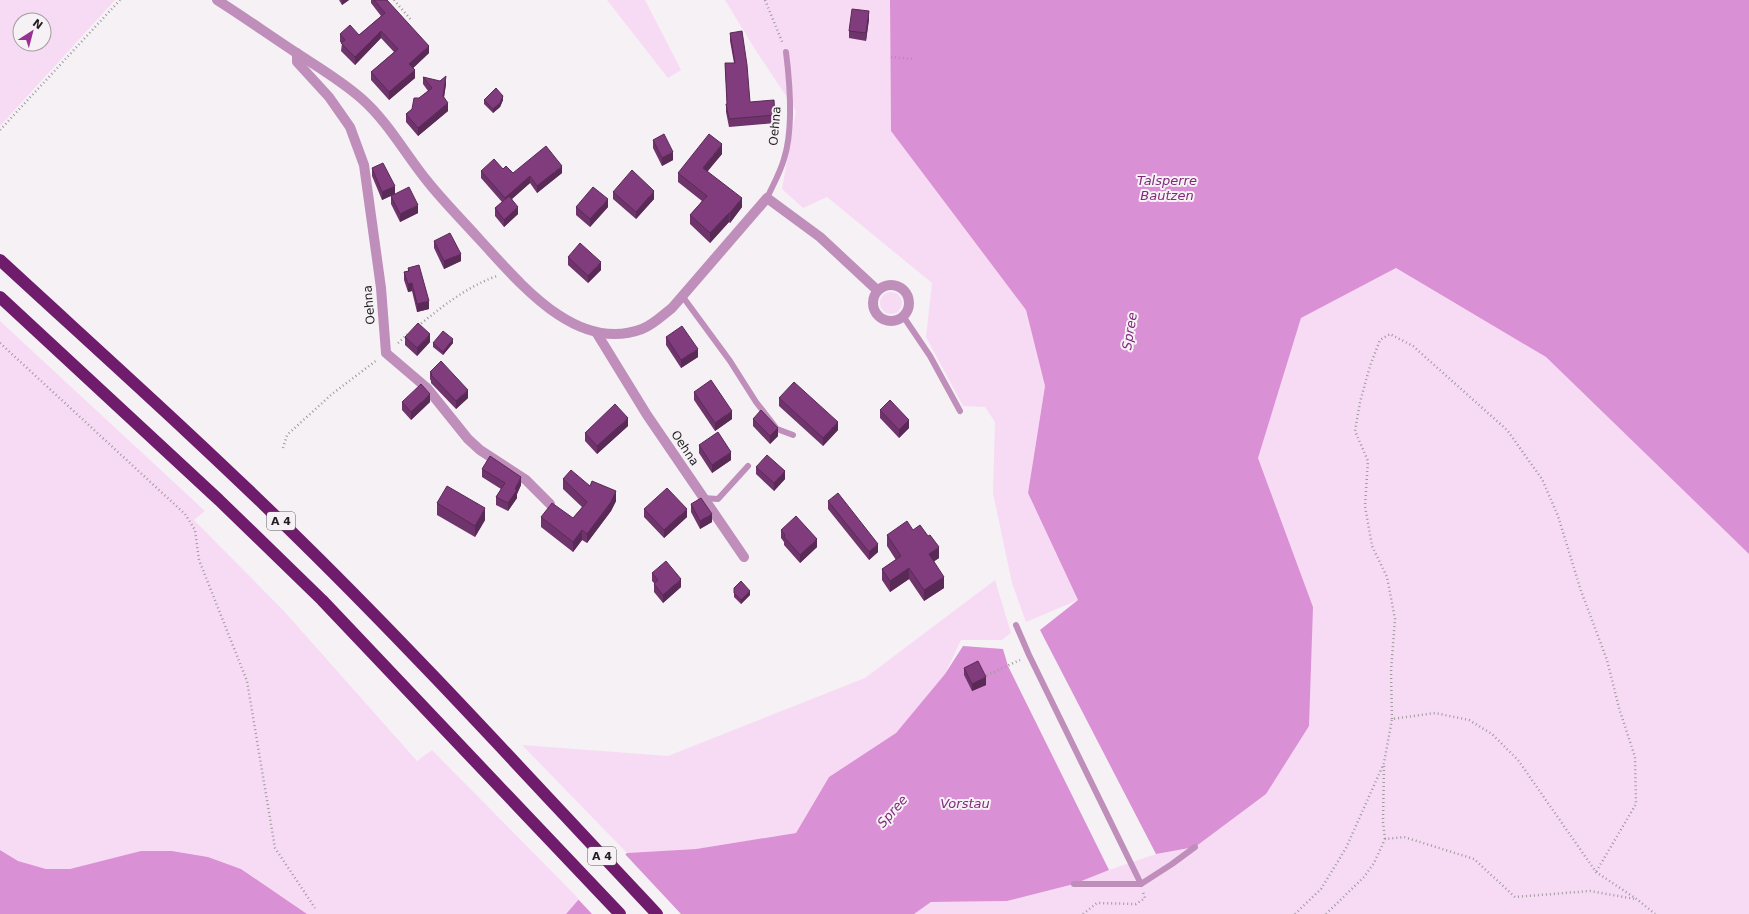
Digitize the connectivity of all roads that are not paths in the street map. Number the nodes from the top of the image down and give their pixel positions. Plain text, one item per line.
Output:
1 (217, 0) edge
2 (786, 52) road end
3 (297, 53) junction
4 (767, 198) junction
5 (0, 260) edge
6 (878, 290) junction
7 (0, 297) edge
8 (683, 297) junction
9 (904, 316) junction
10 (596, 332) junction
11 (960, 411) dead end
12 (792, 435) dead end
13 (748, 466) dead end
14 (703, 498) junction
15 (550, 504) edge
16 (744, 557) dead end
17 (1016, 625) dead end
18 (1195, 846) dead end
19 (1074, 884) dead end
20 (1141, 884) junction
21 (620, 914) edge
22 (657, 914) edge

1 - 3 street, Oehna
2 - 4 lane, Oehna
3 - 10 street, Oehna
3 - 15 street, Oehna
4 - 6 street
4 - 8 street, Oehna
5 - 22 highway, A 4
6 - 9 street
6 - 9 street
7 - 21 highway, A 4
8 - 10 street, Oehna
8 - 12 lane
9 - 11 lane
10 - 14 street, Oehna
13 - 14 lane
14 - 16 street, Oehna
17 - 20 lane
18 - 20 lane
19 - 20 lane

